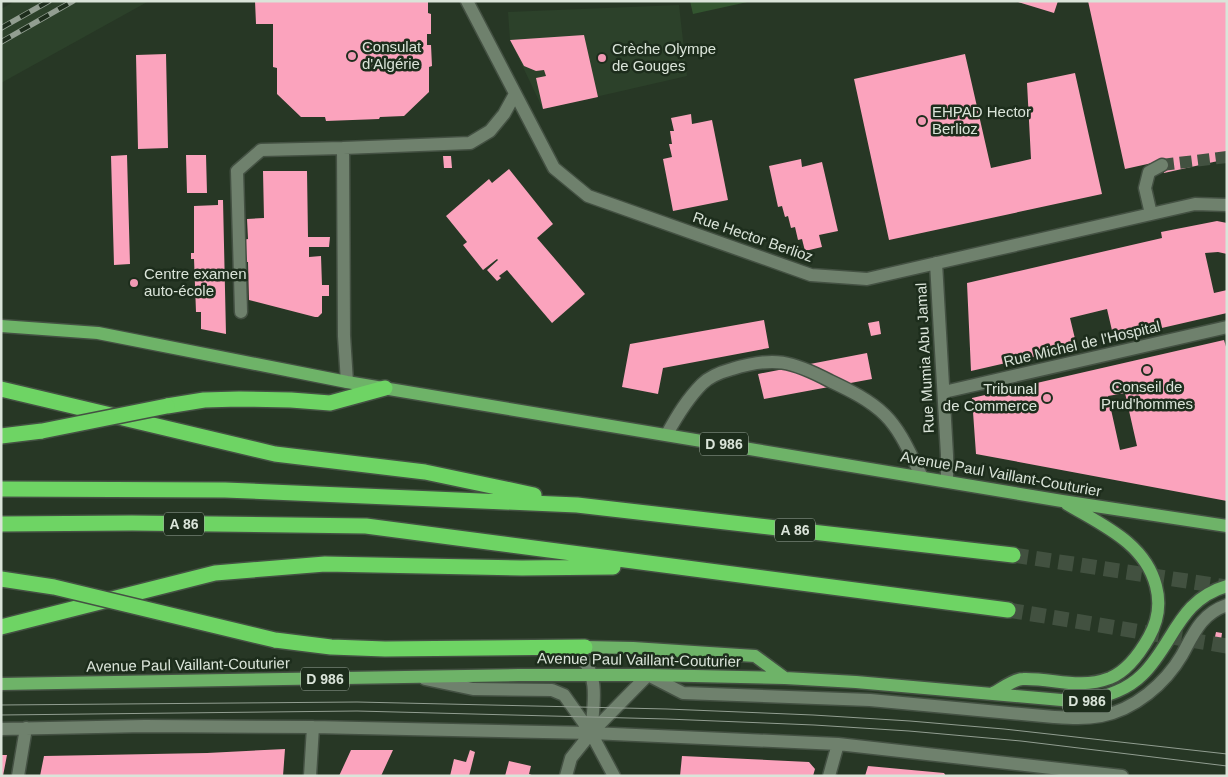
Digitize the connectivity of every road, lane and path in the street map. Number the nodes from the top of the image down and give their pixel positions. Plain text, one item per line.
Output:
1 (467, 1) edge
2 (515, 94) junction
3 (343, 148) junction
4 (1162, 165) tunnel mouth
5 (1227, 205) edge
6 (1151, 214) junction
7 (936, 263) junction
8 (241, 312) dead end
9 (1, 326) edge
10 (1227, 327) edge
11 (347, 382) junction
12 (1, 388) edge
13 (385, 388) junction
14 (944, 392) junction
15 (667, 434) junction
16 (1, 436) edge
17 (922, 477) junction
18 (947, 481) junction
19 (1, 489) edge
20 (1062, 501) junction
21 (577, 504) junction
22 (1, 524) edge
23 (1227, 526) edge
24 (1013, 555) tunnel mouth
25 (664, 566) junction
26 (1, 579) edge
27 (1227, 586) edge
28 (1227, 605) edge
29 (1008, 610) tunnel mouth
30 (1, 627) edge
31 (564, 647) junction
32 (585, 647) joint
33 (591, 675) junction
34 (648, 675) junction
35 (413, 677) junction
36 (785, 678) junction
37 (1, 684) edge
38 (993, 693) junction
39 (313, 727) junction
40 (1, 728) edge
41 (26, 728) junction
42 (591, 733) junction
43 (838, 744) junction
44 (18, 776) edge
45 (310, 776) edge
46 (566, 776) edge
47 (614, 776) edge
48 (829, 776) edge
49 (1121, 776) edge

1 - 2 street, Rue Hector Berlioz
2 - 3 street
2 - 7 street, Rue Hector Berlioz
3 - 8 street
3 - 11 street
4 - 6 street
5 - 6 street, Rue Hector Berlioz
6 - 7 street, Rue Hector Berlioz
7 - 14 street, Rue Mumia Abu Jamal
9 - 11 main road, Avenue Paul Vaillant-Couturier / D 986
10 - 14 street, Rue Michel de l'Hospital
11 - 13 main road, Avenue Paul Vaillant-Couturier / D 986
12 - 21 highway
13 - 15 main road, Avenue Paul Vaillant-Couturier / D 986
13 - 16 highway, bridge
14 - 18 street, Rue Mumia Abu Jamal
15 - 17 main road, Avenue Paul Vaillant-Couturier / D 986
15 - 17 street
17 - 18 main road, Avenue Paul Vaillant-Couturier / D 986
18 - 20 main road, Avenue Paul Vaillant-Couturier / D 986
19 - 21 highway, A 86
20 - 23 main road, Avenue Paul Vaillant-Couturier / D 986
20 - 38 main road
21 - 24 highway, A 86
22 - 25 highway, A 86
25 - 29 highway, A 86
25 - 30 highway
26 - 31 highway, bridge
27 - 38 main road, Avenue Paul Vaillant-Couturier / D 986
28 - 34 street
31 - 32 highway
31 - 33 street
32 - 36 main road
33 - 34 main road, Avenue Paul Vaillant-Couturier / D 986
33 - 35 main road, Avenue Paul Vaillant-Couturier / D 986
33 - 42 street
34 - 36 main road, Avenue Paul Vaillant-Couturier / D 986
34 - 42 street
35 - 37 main road, Avenue Paul Vaillant-Couturier / D 986
35 - 42 street
36 - 38 main road, Avenue Paul Vaillant-Couturier / D 986
39 - 41 street
39 - 42 street
39 - 45 street
40 - 41 street
41 - 44 street
42 - 43 street
42 - 46 street
42 - 47 street
43 - 48 street
43 - 49 street

